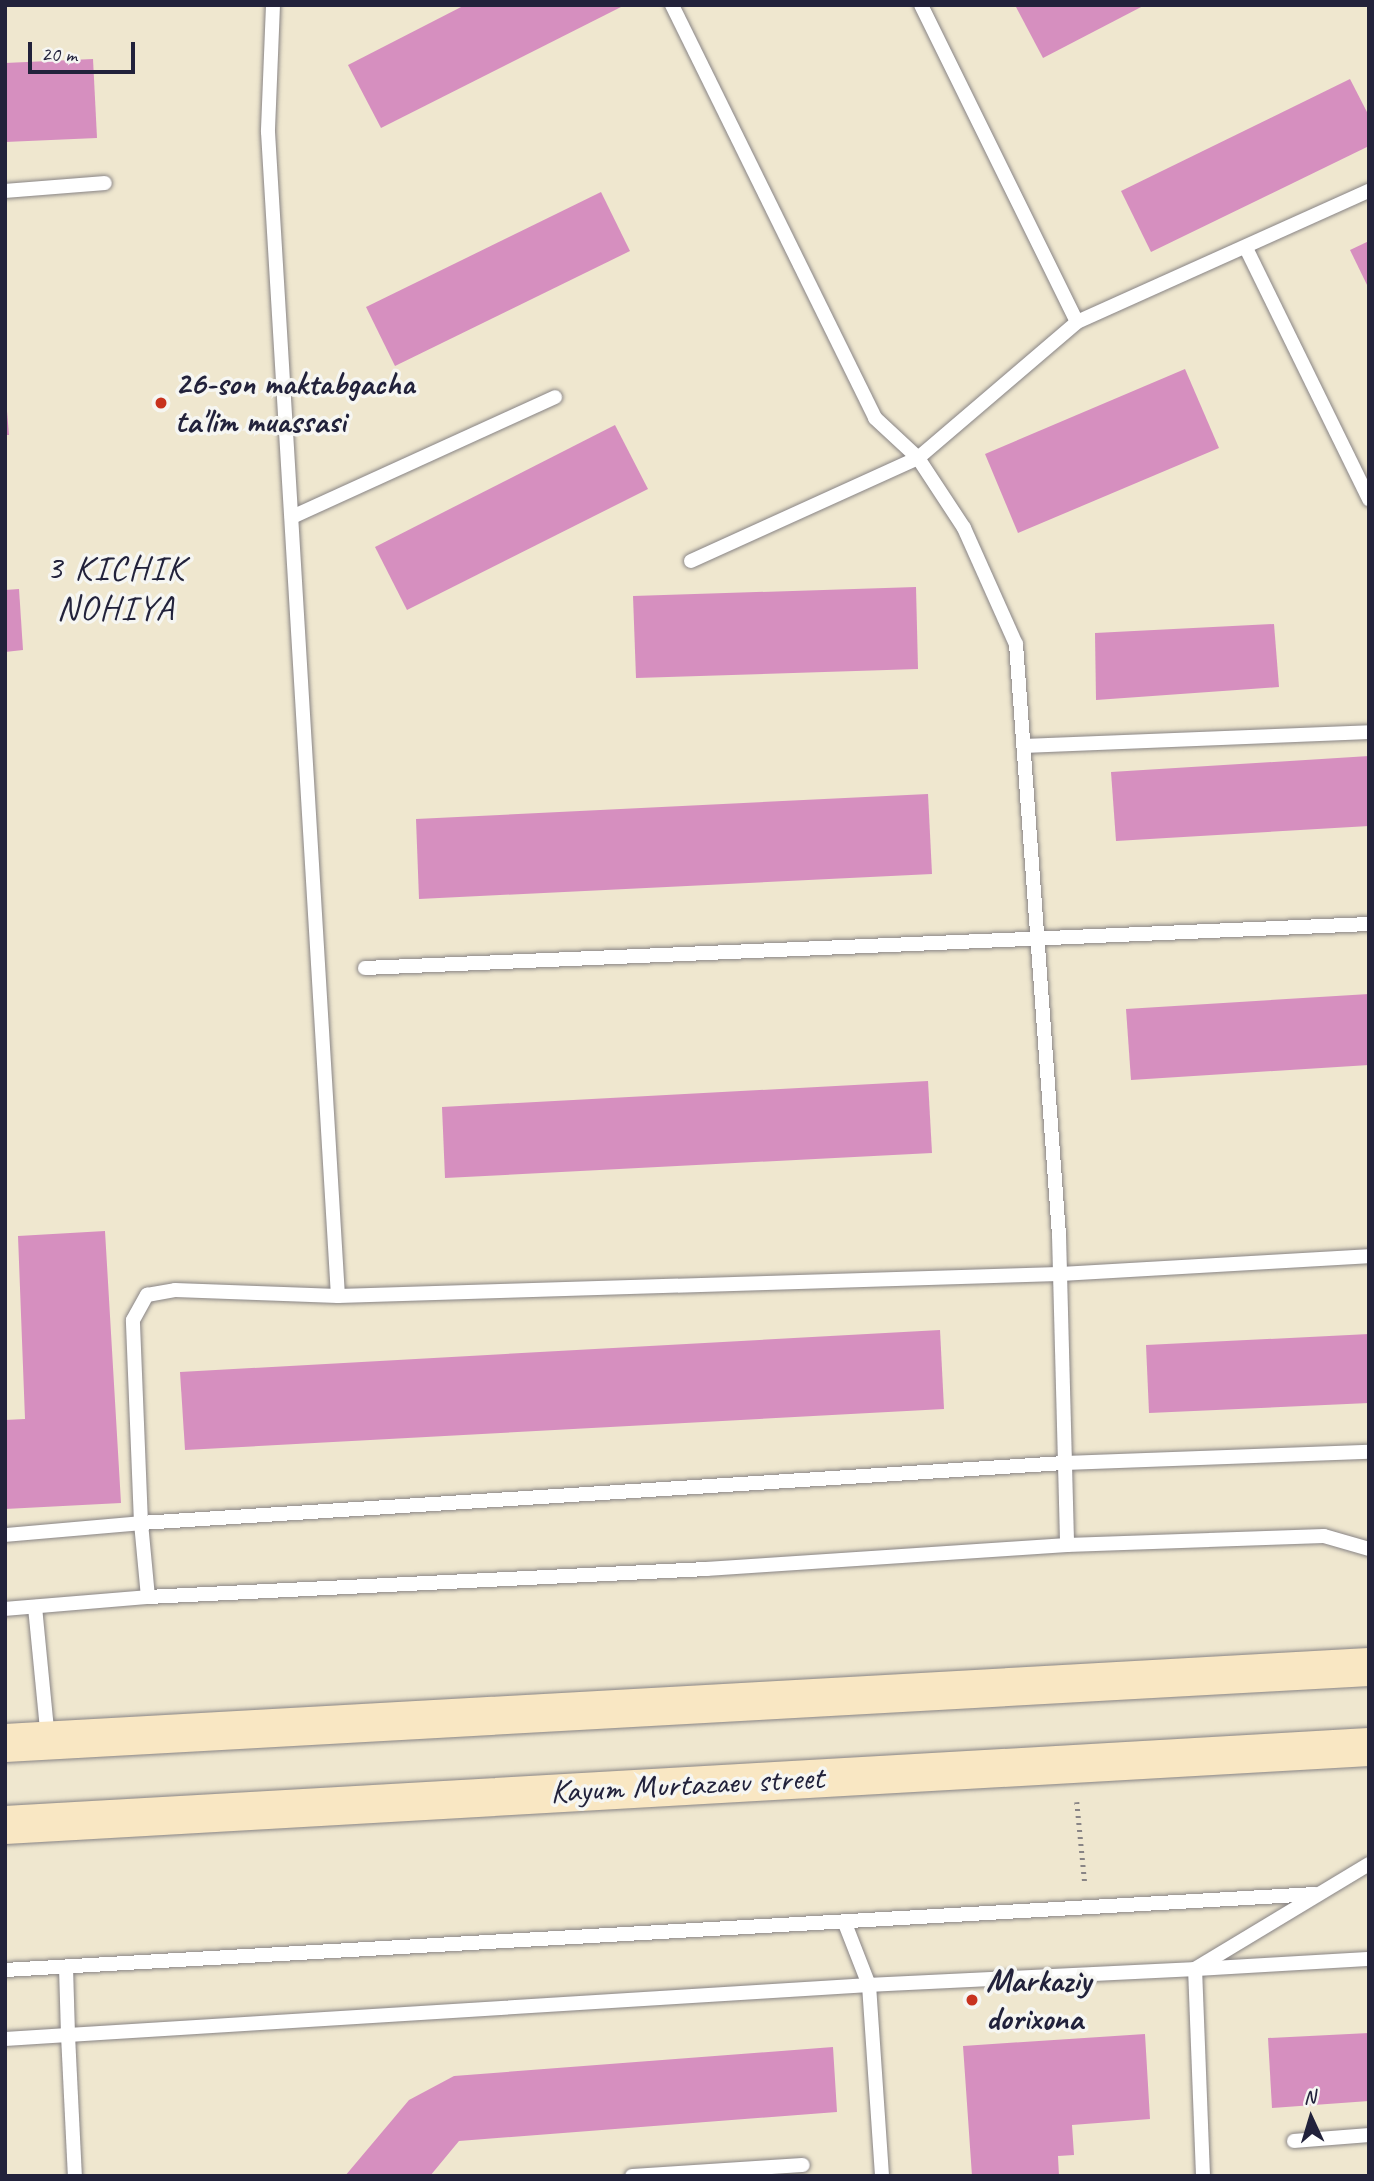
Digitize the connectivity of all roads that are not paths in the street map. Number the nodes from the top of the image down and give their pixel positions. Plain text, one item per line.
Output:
1 (273, 5) edge
2 (672, 5) edge
3 (921, 5) edge
4 (105, 183) dead end
5 (5, 191) edge
6 (1369, 191) edge
7 (1246, 248) junction
8 (1077, 322) junction
9 (555, 397) dead end
10 (918, 458) junction
11 (1369, 499) edge
12 (292, 517) junction
13 (691, 561) dead end
14 (1369, 732) edge
15 (1024, 746) junction
16 (1369, 924) edge
17 (1038, 940) junction
18 (365, 968) dead end
19 (1369, 1256) edge
20 (1059, 1274) junction
21 (338, 1296) junction
22 (1369, 1452) edge
23 (1065, 1463) junction
24 (141, 1523) junction
25 (5, 1535) edge
26 (1067, 1545) junction
27 (1369, 1549) edge
28 (148, 1597) junction
29 (35, 1607) junction
30 (5, 1609) edge
31 (1369, 1667) edge
32 (48, 1741) junction
33 (5, 1743) edge
34 (1369, 1747) edge
35 (5, 1825) edge
36 (1369, 1864) edge
37 (1321, 1894) junction
38 (844, 1921) junction
39 (1369, 1959) edge
40 (66, 1967) junction
41 (1195, 1969) junction
42 (5, 1970) edge
43 (869, 1985) junction
44 (68, 2035) junction
45 (5, 2039) edge
46 (1369, 2135) edge
47 (1294, 2141) dead end
48 (803, 2165) dead end
49 (75, 2176) edge
50 (632, 2176) edge
51 (882, 2176) edge
52 (1203, 2176) edge

1 - 12 lane
2 - 10 lane
3 - 8 lane
4 - 5 lane
6 - 7 lane
7 - 8 lane
7 - 11 lane
8 - 10 lane
9 - 12 lane
10 - 13 lane
10 - 15 lane
12 - 21 lane
14 - 15 lane
15 - 17 lane
16 - 17 lane
17 - 18 lane
17 - 20 lane
19 - 20 lane
20 - 21 lane
20 - 23 lane
21 - 24 lane
22 - 23 lane
23 - 24 lane
23 - 26 lane
24 - 25 lane
24 - 28 lane
26 - 27 lane
26 - 28 lane
28 - 29 lane
29 - 30 lane
29 - 32 lane
31 - 32 street
32 - 33 street
34 - 35 street, Kayum Murtazaev street
36 - 37 lane
37 - 38 lane
37 - 41 lane
38 - 40 lane
38 - 43 lane
39 - 41 lane
40 - 42 lane
40 - 44 lane
41 - 43 lane
41 - 52 lane
43 - 44 lane
43 - 51 lane
44 - 45 lane
44 - 49 lane
46 - 47 lane
48 - 50 lane

